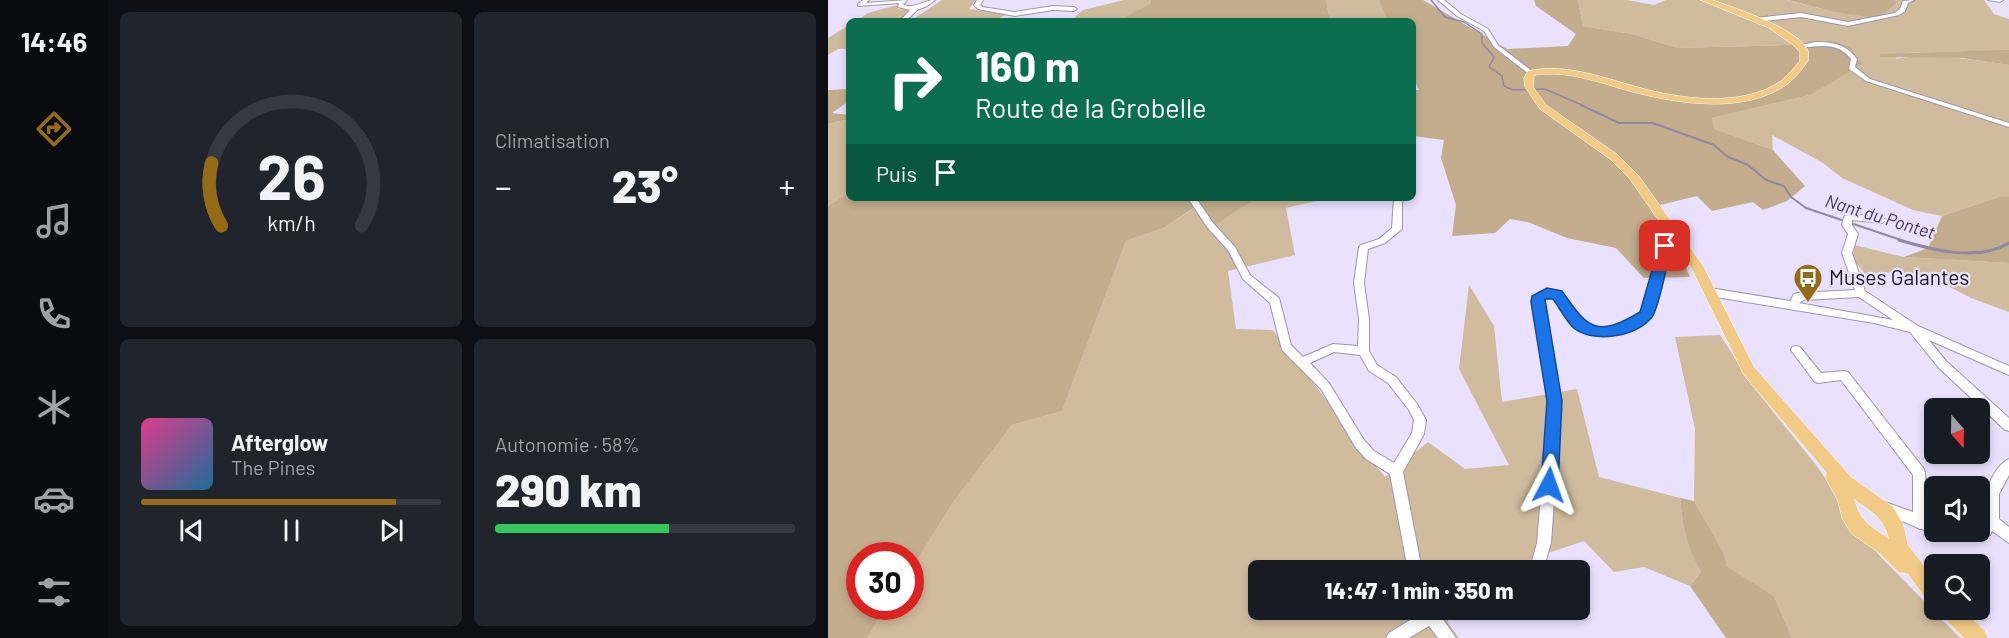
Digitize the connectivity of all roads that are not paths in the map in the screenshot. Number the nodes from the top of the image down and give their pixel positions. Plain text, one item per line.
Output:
1 (866, 0) edge
2 (932, 0) edge
3 (980, 0) edge
4 (1441, 0) edge
5 (1705, 0) edge
6 (1911, 0) edge
7 (1990, 0) edge
8 (2000, 0) edge
9 (903, 1) edge
10 (915, 8) junction
11 (1074, 9) dead end
12 (1014, 14) junction
13 (906, 18) edge
14 (1007, 18) edge
15 (1756, 20) junction
16 (1800, 46) junction
17 (1532, 73) junction
18 (2009, 124) edge
19 (1193, 201) edge
20 (1398, 201) edge
21 (1856, 210) dead end
22 (1676, 236) junction
23 (1710, 292) junction
24 (1861, 294) junction
25 (1792, 306) junction
26 (1914, 329) junction
27 (1796, 350) dead end
28 (1363, 351) junction
29 (1302, 362) junction
30 (2009, 371) edge
31 (2009, 426) edge
32 (1804, 432) junction
33 (2009, 465) edge
34 (1396, 471) junction
35 (1873, 504) junction
36 (1850, 509) junction
37 (1991, 521) joint
38 (1920, 523) junction
39 (1924, 524) edge
40 (1894, 530) junction
41 (2009, 536) edge
42 (1872, 537) junction
43 (1413, 560) edge
44 (1539, 560) edge
45 (1924, 581) edge
46 (1924, 585) edge
47 (1420, 620) edge
48 (1438, 620) edge
49 (1960, 620) edge
50 (1394, 638) edge
51 (1448, 638) edge
52 (1978, 638) edge

1 - 9 street
2 - 10 street
3 - 12 street
4 - 17 street
5 - 15 main road
6 - 15 street
7 - 8 street
9 - 10 street
10 - 13 street
11 - 12 street
12 - 14 street
15 - 16 main road
16 - 17 main road
16 - 18 street
17 - 22 main road
19 - 29 street
20 - 28 street
21 - 24 street
22 - 23 main road
22 - 44 street
23 - 25 street
23 - 32 main road
24 - 25 street
24 - 26 street
25 - 26 street
26 - 30 street
26 - 31 street
27 - 38 street
28 - 29 street
28 - 34 street
29 - 34 street
32 - 35 main road
32 - 36 main road
33 - 37 street
34 - 43 street
35 - 36 main road
35 - 38 street
35 - 40 main road
36 - 42 main road
37 - 41 street
38 - 39 street
38 - 40 street
40 - 42 main road
40 - 45 main road
42 - 46 main road
47 - 50 street
48 - 51 street
49 - 52 main road

